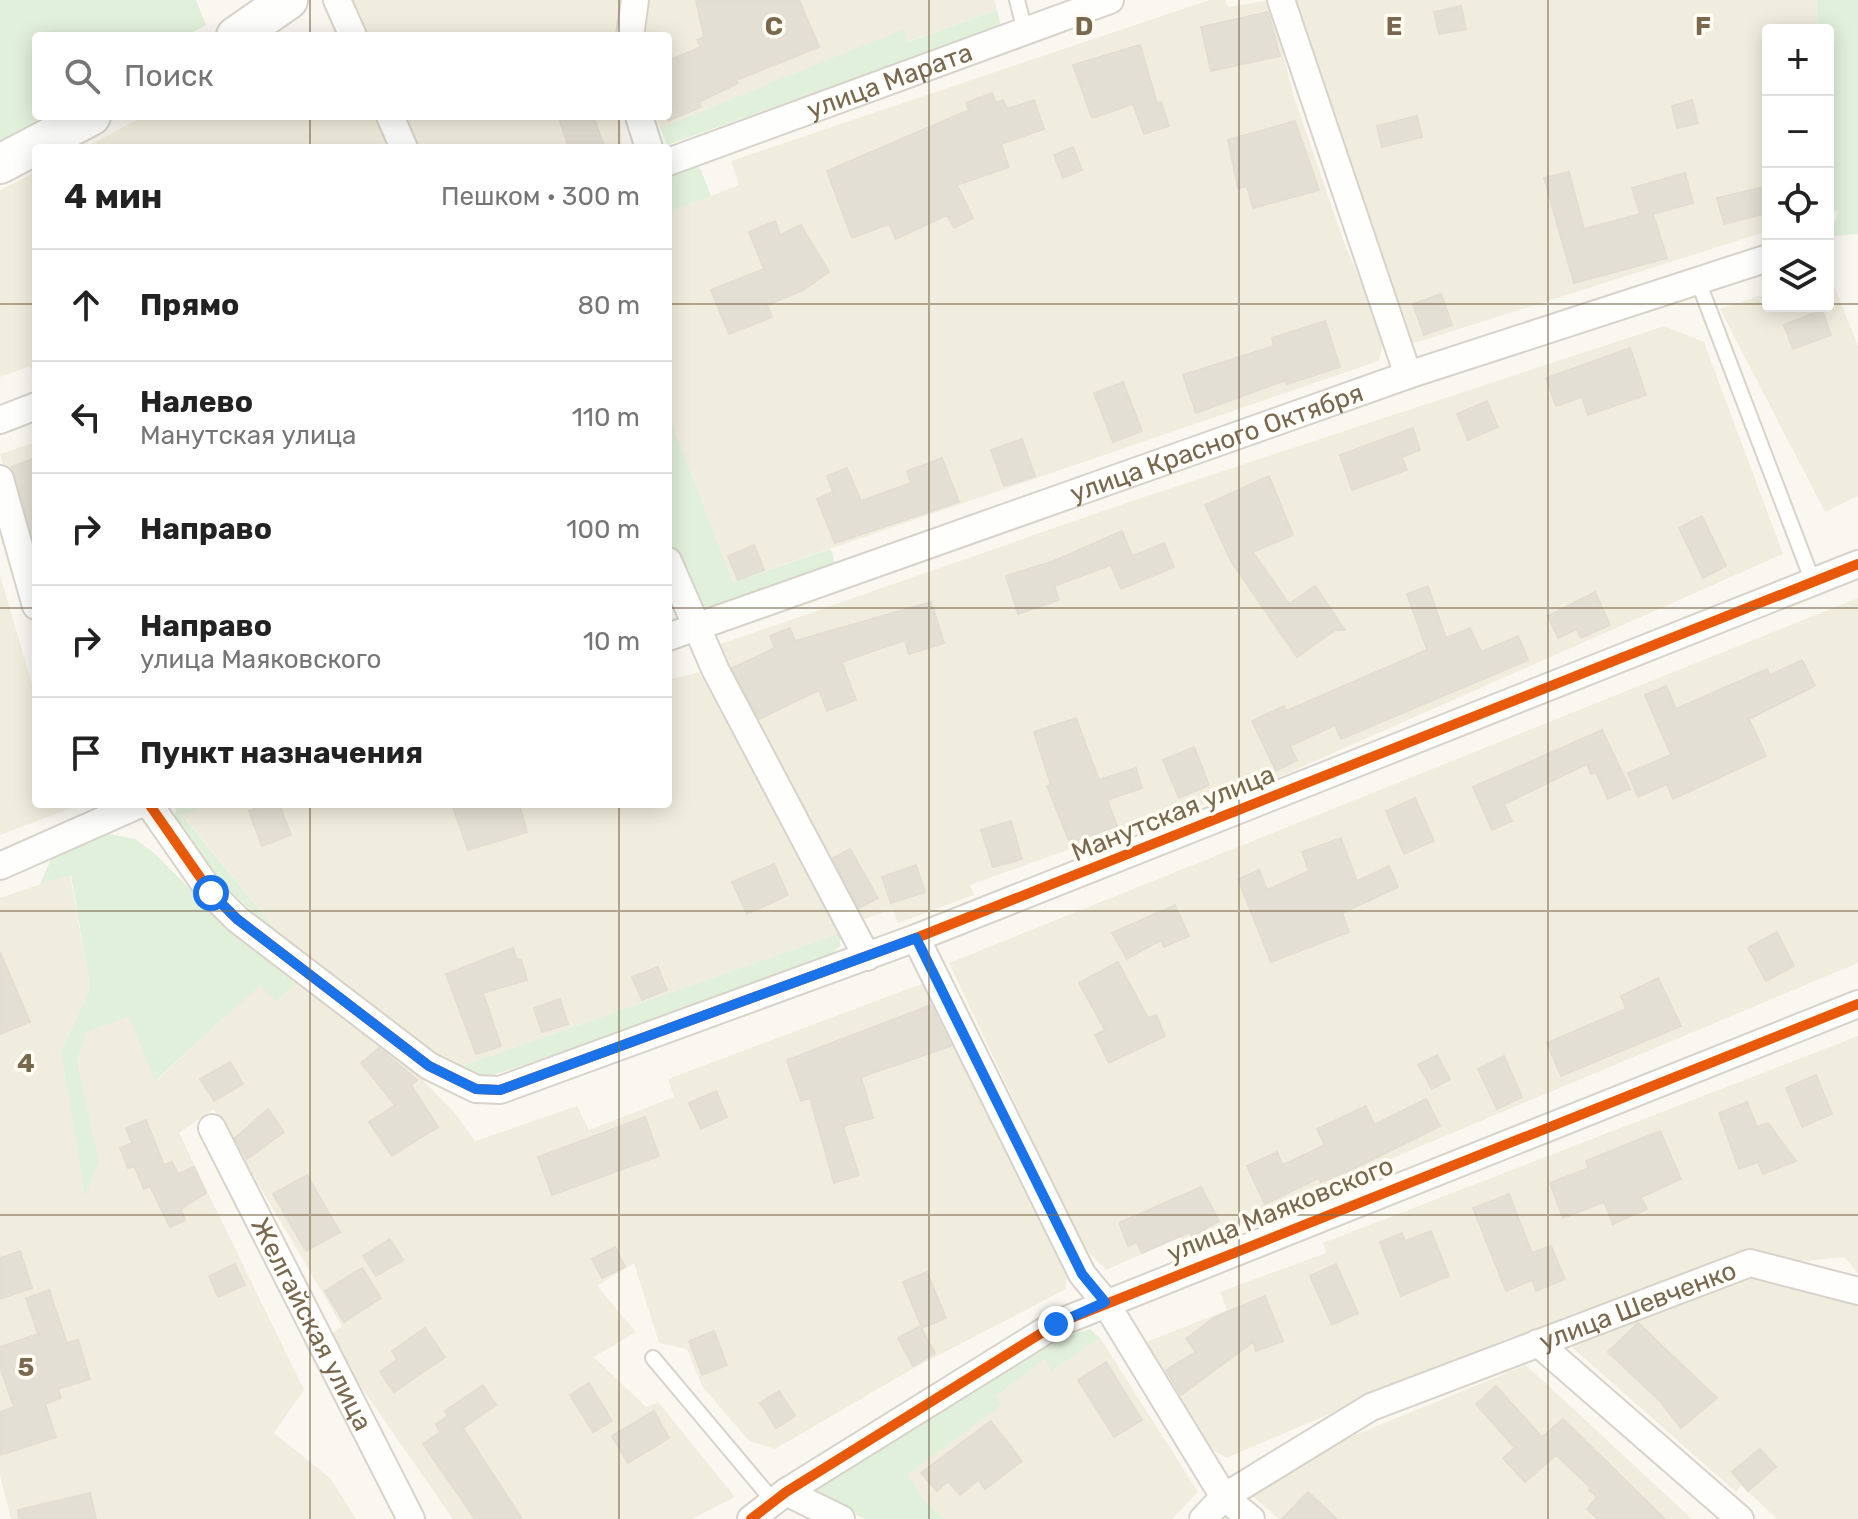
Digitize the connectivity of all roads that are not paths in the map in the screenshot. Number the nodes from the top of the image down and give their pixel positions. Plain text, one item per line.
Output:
1 (288, 0) edge
2 (337, 0) edge
3 (635, 0) edge
4 (1017, 0) edge
5 (1110, 0) edge
6 (1281, 0) edge
7 (1025, 31) junction
8 (242, 32) edge
9 (351, 32) edge
10 (631, 32) edge
11 (83, 120) edge
12 (392, 120) edge
13 (640, 120) edge
14 (38, 144) edge
15 (402, 144) edge
16 (648, 144) edge
17 (32, 147) edge
18 (672, 161) edge
19 (0, 164) edge
20 (1762, 260) edge
21 (1698, 281) junction
22 (1408, 375) junction
23 (32, 408) edge
24 (0, 420) edge
25 (0, 479) edge
26 (1858, 564) edge
27 (672, 571) edge
28 (1813, 582) junction
29 (32, 592) edge
30 (696, 629) junction
31 (672, 636) edge
32 (152, 808) edge
33 (111, 809) edge
34 (0, 866) edge
35 (916, 938) junction
36 (867, 957) junction
37 (1858, 1004) edge
38 (212, 1128) dead end
39 (1858, 1291) edge
40 (1105, 1302) junction
41 (1538, 1343) junction
42 (653, 1358) dead end
43 (780, 1497) junction
44 (1224, 1497) junction
45 (411, 1519) edge
46 (751, 1519) edge
47 (841, 1519) edge
48 (1203, 1519) edge
49 (1251, 1519) edge
50 (1740, 1519) edge

1 - 8 main road
2 - 9 street
3 - 10 street
4 - 7 lane
5 - 7 street, улица Марата
6 - 22 street
7 - 18 street, улица Марата
11 - 14 main road
12 - 15 street
13 - 16 street
17 - 19 main road
20 - 21 street, улица Красного Октября
21 - 22 street, улица Красного Октября
21 - 28 lane
22 - 30 street, улица Красного Октября
23 - 24 street
25 - 29 street
26 - 28 street, Манутская улица
27 - 30 street
28 - 35 street, Манутская улица
30 - 31 street, улица Красного Октября
30 - 36 street
32 - 36 street, Манутская улица
33 - 34 street
35 - 36 street, Манутская улица
35 - 40 street
37 - 40 street, улица Маяковского
38 - 45 street, Желгайская улица
39 - 41 street, улица Шевченко
40 - 43 street, улица Маяковского
40 - 44 street
41 - 44 street
41 - 50 street, улица Шевченко
42 - 43 lane
43 - 46 street, улица Маяковского
43 - 47 street
44 - 48 street
44 - 49 street

